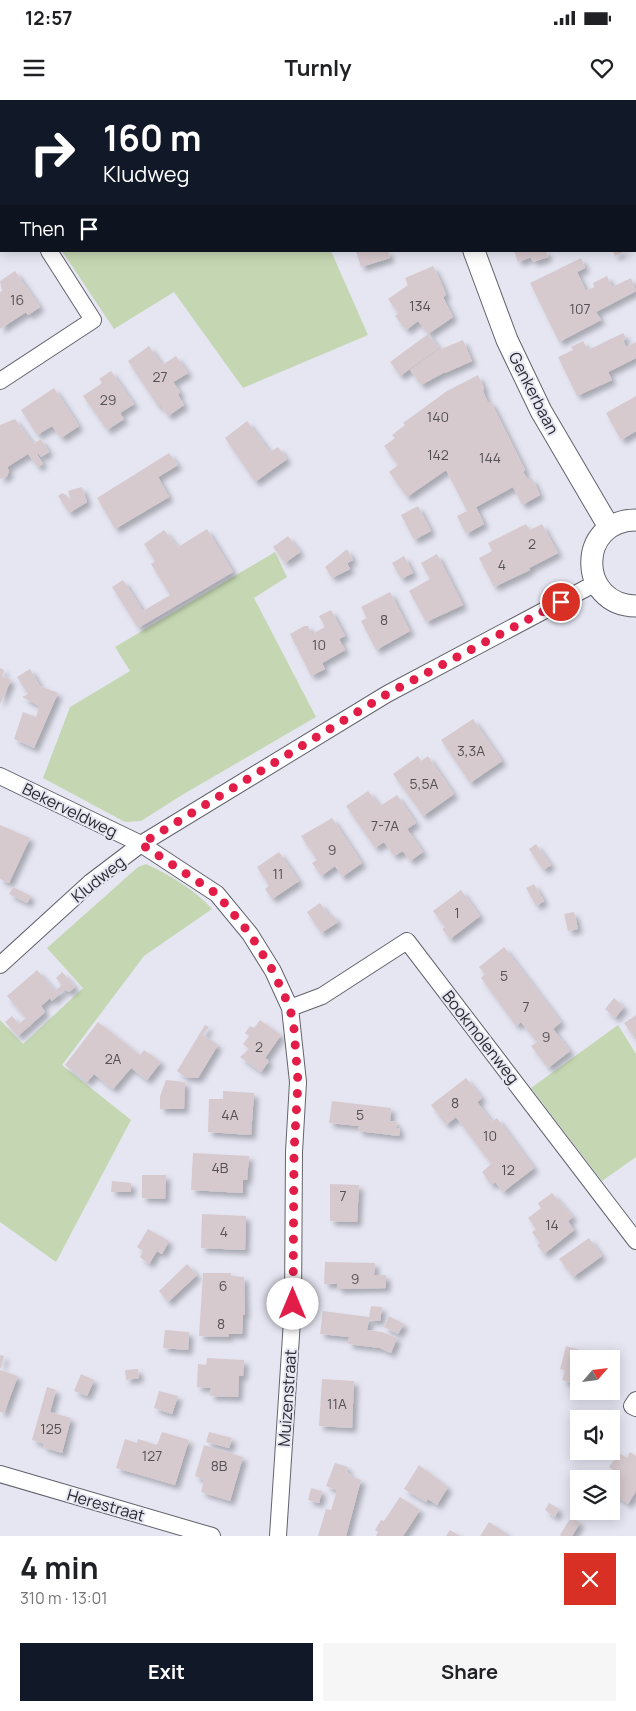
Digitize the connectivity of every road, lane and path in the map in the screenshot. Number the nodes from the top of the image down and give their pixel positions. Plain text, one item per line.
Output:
1 (49, 252) edge
2 (474, 252) edge
3 (0, 381) edge
4 (636, 520) edge
5 (609, 527) junction
6 (596, 583) junction
7 (636, 606) edge
8 (0, 776) edge
9 (141, 844) junction
10 (0, 965) edge
11 (290, 1008) junction
12 (636, 1241) edge
13 (636, 1400) edge
14 (636, 1408) edge
15 (0, 1474) edge
16 (212, 1536) edge
17 (278, 1536) edge

1 - 3 street
2 - 5 street, Genkerbaan
4 - 5 street
5 - 6 street
6 - 7 street
6 - 9 street, Kludweg
8 - 9 street, Bekerveldweg
9 - 10 street, Kludweg
9 - 11 street, Muizenstraat
11 - 12 street, Bookmolenweg
11 - 17 street, Muizenstraat
13 - 14 street
15 - 16 street, Herestraat

